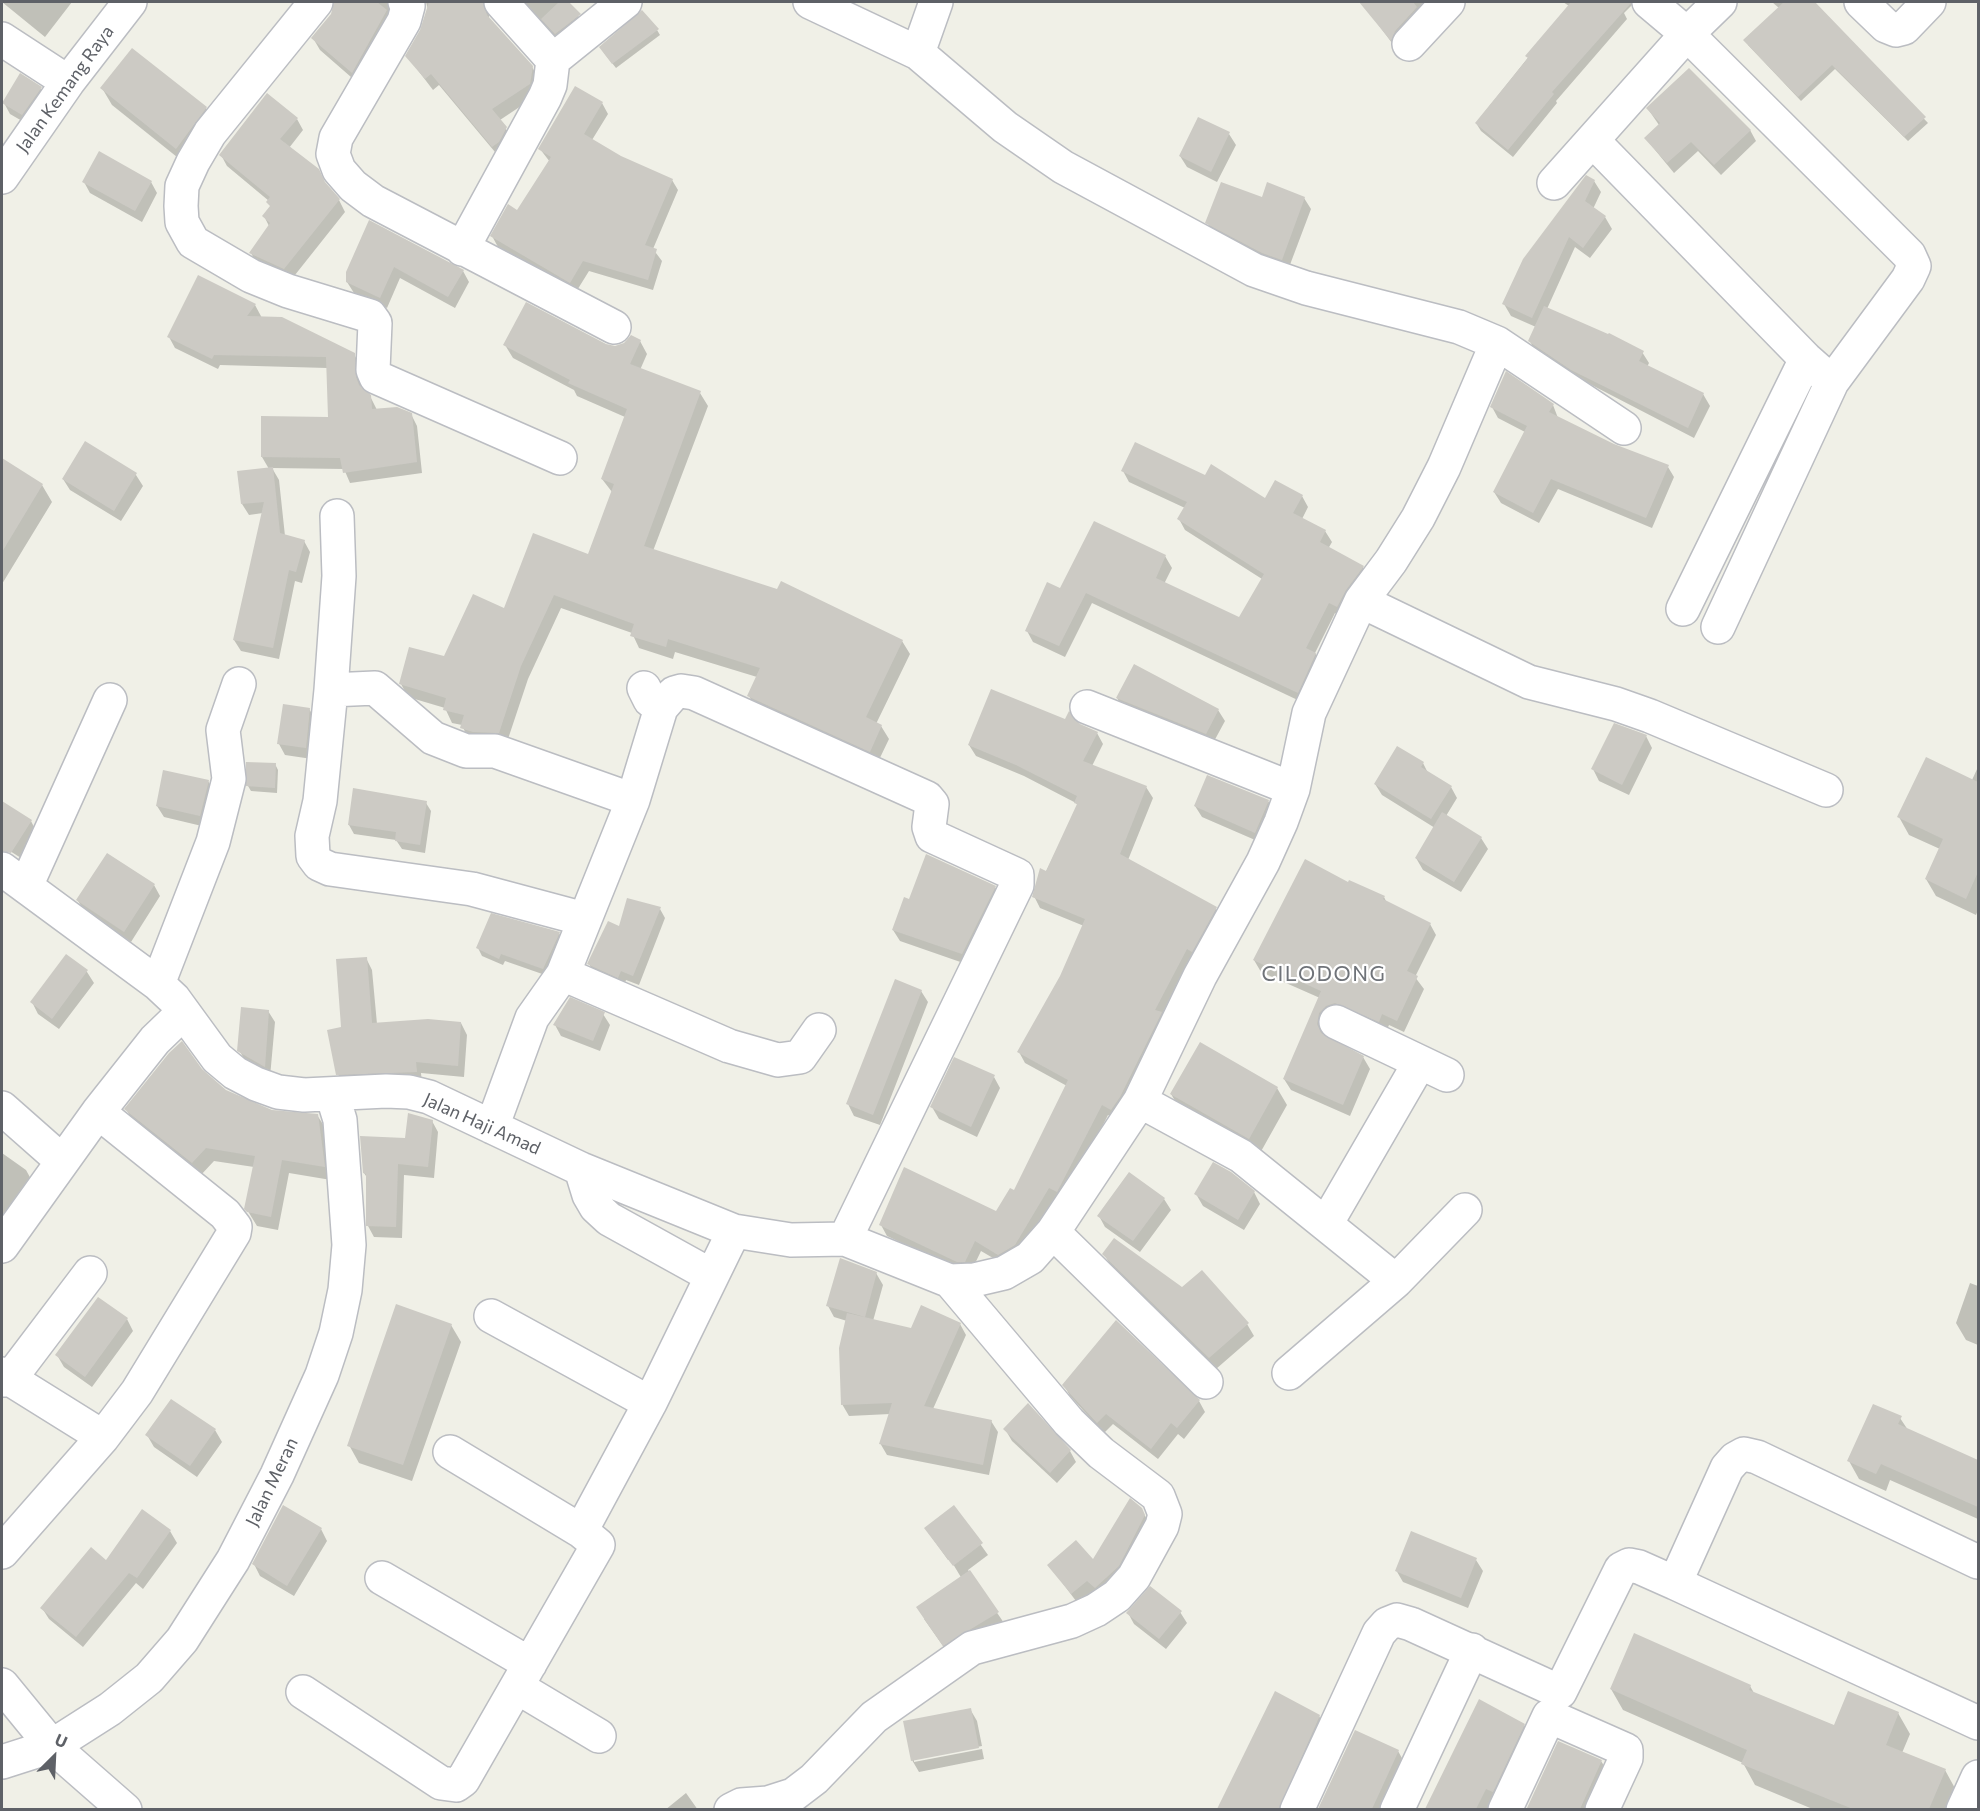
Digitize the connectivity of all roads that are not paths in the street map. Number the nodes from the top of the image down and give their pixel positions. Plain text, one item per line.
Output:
1 (130, 2) edge
2 (316, 2) edge
3 (405, 2) edge
4 (501, 2) edge
5 (625, 2) edge
6 (810, 2) edge
7 (936, 2) edge
8 (1649, 2) edge
9 (1720, 2) edge
10 (1861, 2) edge
11 (1929, 2) edge
12 (1444, 3) edge
13 (1687, 34) junction
14 (2, 39) edge
15 (1409, 44) dead end
16 (918, 53) junction
17 (553, 60) junction
18 (68, 82) junction
19 (1594, 142) junction
20 (2, 177) edge
21 (1554, 183) dead end
22 (462, 249) junction
23 (614, 327) dead end
24 (1497, 343) junction
25 (1806, 359) junction
26 (1832, 382) junction
27 (1624, 428) dead end
28 (560, 458) dead end
29 (337, 516) dead end
30 (1360, 601) junction
31 (1683, 609) dead end
32 (1718, 627) dead end
33 (239, 684) dead end
34 (332, 690) junction
35 (110, 700) dead end
36 (1087, 707) dead end
37 (1293, 789) junction
38 (1826, 790) dead end
39 (633, 800) junction
40 (14, 878) edge
41 (584, 919) junction
42 (563, 974) junction
43 (158, 984) junction
44 (183, 1013) junction
45 (1336, 1022) dead end
46 (819, 1030) dead end
47 (332, 1094) junction
48 (1140, 1101) junction
49 (2, 1108) edge
50 (98, 1112) junction
51 (492, 1127) junction
52 (62, 1161) junction
53 (581, 1169) junction
54 (1466, 1210) dead end
55 (1326, 1224) junction
56 (734, 1231) junction
57 (1053, 1232) junction
58 (845, 1239) junction
59 (2, 1246) edge
60 (90, 1273) dead end
61 (712, 1276) junction
62 (950, 1281) junction
63 (1396, 1281) junction
64 (491, 1316) dead end
65 (1289, 1373) dead end
66 (4, 1378) edge
67 (1206, 1382) dead end
68 (650, 1402) junction
69 (103, 1437) junction
70 (450, 1452) dead end
71 (581, 1531) junction
72 (2, 1552) edge
73 (1978, 1562) edge
74 (382, 1578) dead end
75 (1675, 1583) junction
76 (1472, 1650) junction
77 (523, 1675) junction
78 (2, 1685) edge
79 (303, 1692) dead end
80 (1555, 1704) junction
81 (1978, 1723) edge
82 (599, 1736) dead end
83 (52, 1746) junction
84 (2, 1762) edge
85 (1978, 1777) edge
86 (125, 1809) edge
87 (731, 1809) edge
88 (1296, 1809) edge
89 (1397, 1809) edge
90 (1505, 1809) edge
91 (1602, 1809) edge
92 (1963, 1809) edge

1 - 18 street, Jalan Kemang Raya
2 - 28 street
3 - 22 street
4 - 17 street
5 - 17 street
6 - 16 street
7 - 16 street
8 - 13 street
9 - 13 street
10 - 11 street
12 - 15 street
13 - 19 street
13 - 26 street
14 - 18 street
16 - 24 street
17 - 22 street
18 - 20 street, Jalan Kemang Raya
19 - 21 street
19 - 25 street
22 - 23 street
24 - 27 street
24 - 30 street
25 - 26 street
25 - 31 street
26 - 32 street
29 - 34 street
30 - 37 street
30 - 38 street
33 - 43 street
34 - 39 street
34 - 41 street
35 - 40 street
36 - 37 street
37 - 48 street
39 - 41 street
39 - 58 street
40 - 43 street, Jalan Haji Amad
41 - 42 street
42 - 46 street
42 - 51 street
43 - 44 street, Jalan Haji Amad
44 - 47 street, Jalan Haji Amad
44 - 50 street
45 - 55 street
47 - 51 street, Jalan Haji Amad
47 - 83 street, Jalan Meran
48 - 55 street
48 - 57 street
49 - 52 street
50 - 52 street
50 - 69 street
51 - 53 street, Jalan Haji Amad
52 - 59 street
53 - 56 street, Jalan Haji Amad
53 - 61 street
54 - 63 street
55 - 63 street
56 - 58 street, Jalan Haji Amad
56 - 61 street
57 - 62 street
57 - 67 street
58 - 62 street, Jalan Haji Amad
60 - 66 street
61 - 68 street
62 - 87 street
63 - 65 street
64 - 68 street
66 - 69 street
68 - 71 street
69 - 72 street
70 - 71 street
71 - 77 street
73 - 75 street
74 - 77 street
75 - 80 street
75 - 81 street
76 - 80 street
76 - 88 street
76 - 89 street
77 - 79 street
77 - 82 street
78 - 83 street
80 - 90 street
80 - 91 street
83 - 84 street, Jalan Meran
83 - 86 street
85 - 92 street

